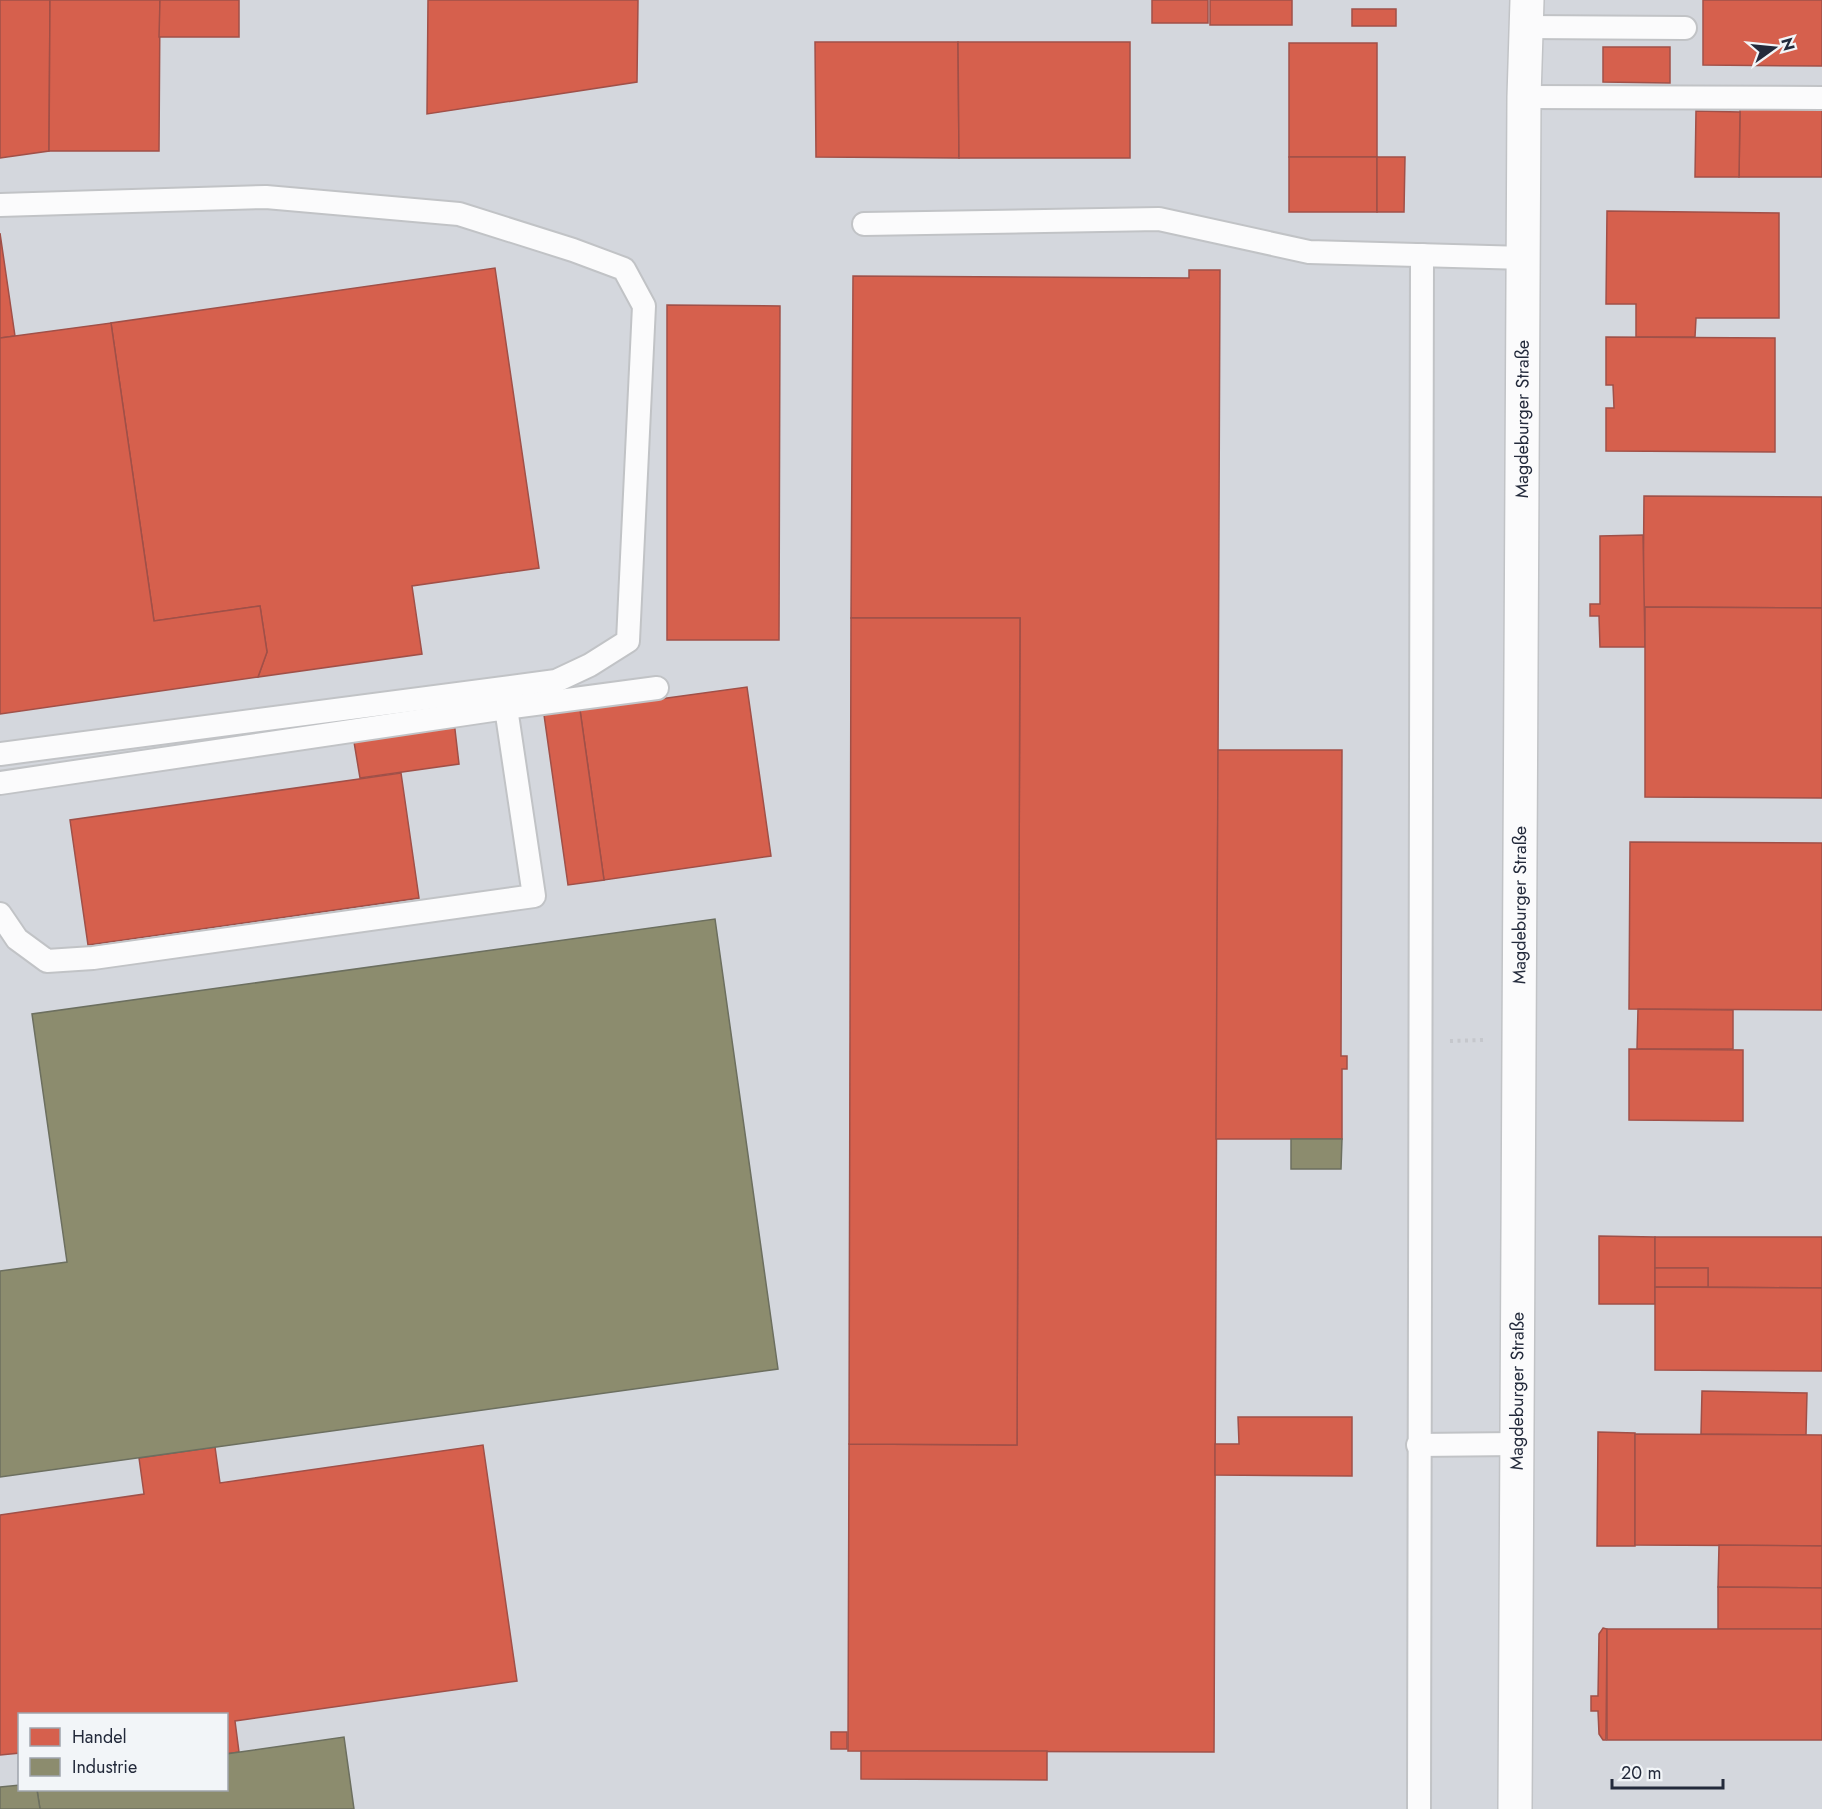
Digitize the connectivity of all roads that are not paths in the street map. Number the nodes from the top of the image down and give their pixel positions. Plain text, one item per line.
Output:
1 (1526, 13) edge
2 (1685, 28) dead end
3 (1524, 97) junction
4 (1822, 98) edge
5 (0, 205) edge
6 (864, 224) dead end
7 (1422, 255) junction
8 (1525, 258) junction
9 (657, 688) dead end
10 (506, 708) junction
11 (0, 754) edge
12 (0, 783) edge
13 (0, 914) edge
14 (1516, 1444) junction
15 (1418, 1445) junction
16 (1419, 1809) edge
17 (1515, 1809) edge

1 - 2 lane
1 - 3 street, Magdeburger Straße
3 - 4 lane
3 - 8 street, Magdeburger Straße
5 - 11 lane
6 - 7 lane
7 - 8 lane
7 - 15 lane
8 - 14 street, Magdeburger Straße
9 - 10 lane
10 - 12 lane
10 - 13 lane
14 - 15 lane
14 - 17 street, Magdeburger Straße
15 - 16 lane

